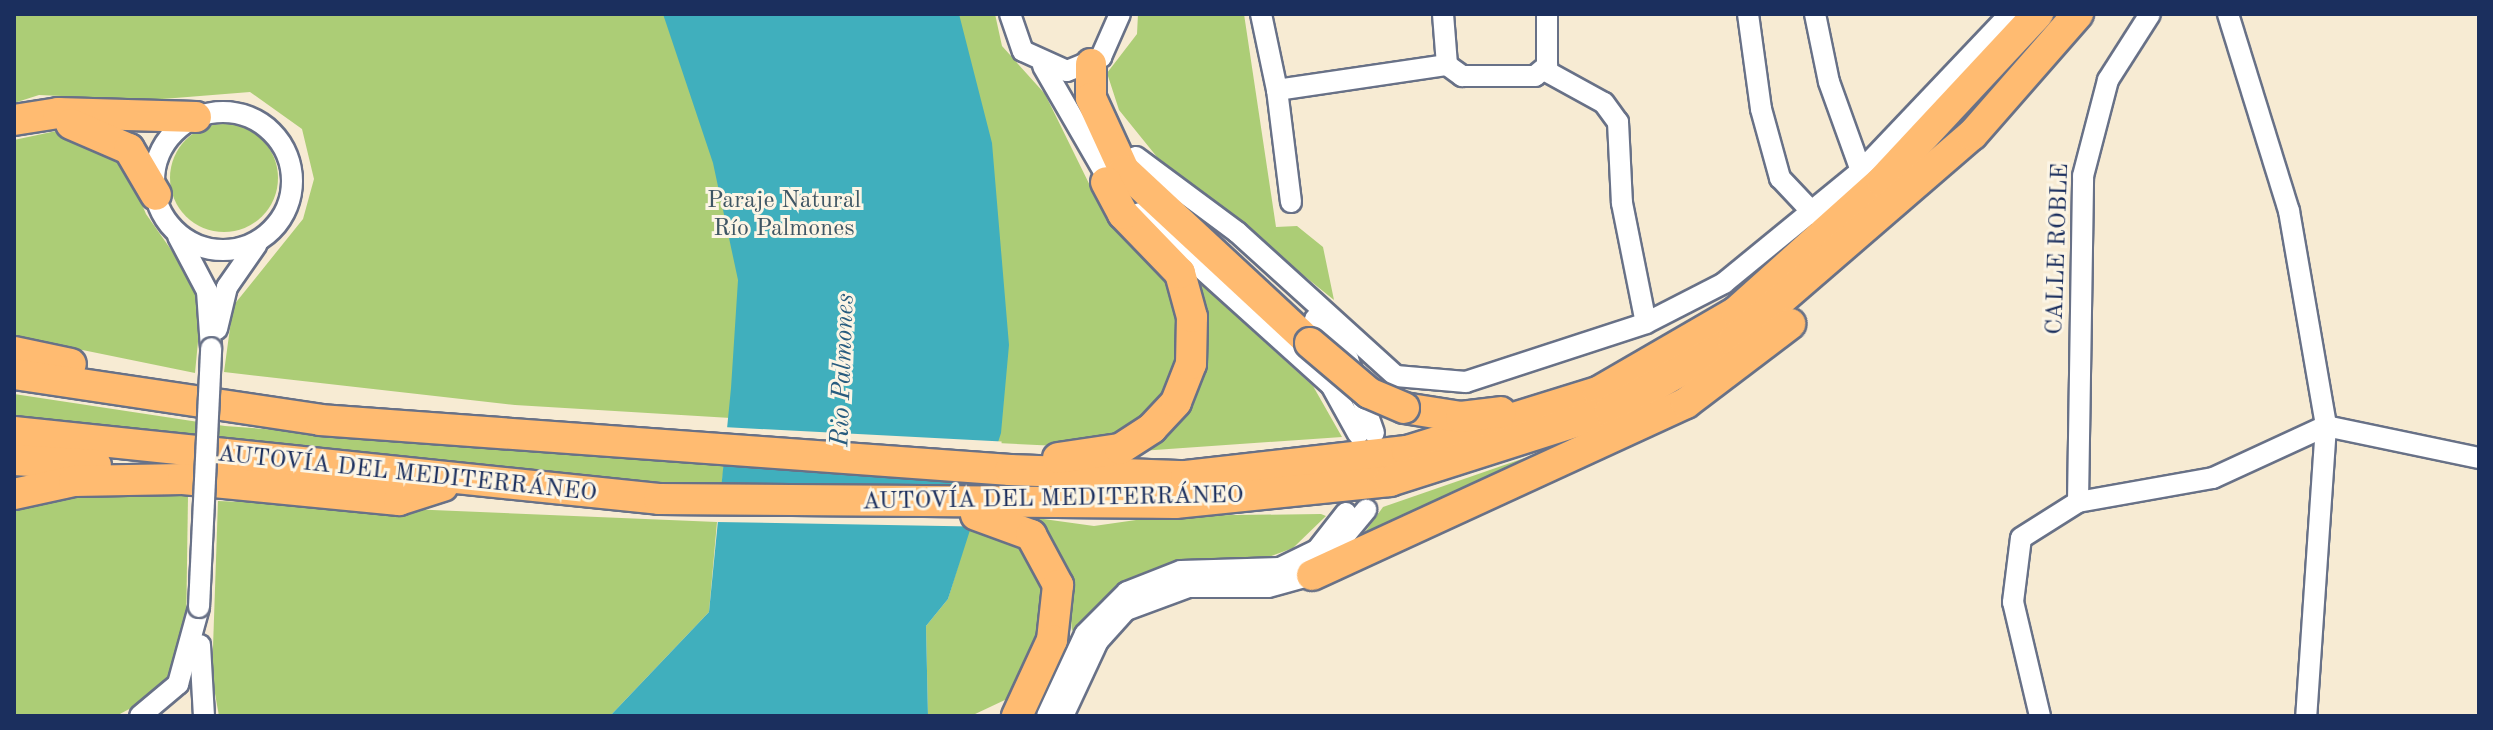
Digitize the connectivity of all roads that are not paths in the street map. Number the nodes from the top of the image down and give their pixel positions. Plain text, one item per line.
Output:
1 (1010, 14) edge
2 (1120, 14) edge
3 (1261, 14) edge
4 (1443, 14) edge
5 (1547, 14) edge
6 (1748, 14) edge
7 (1815, 14) edge
8 (2010, 14) edge
9 (2038, 14) edge
10 (2078, 14) edge
11 (2150, 14) edge
12 (2228, 14) edge
13 (1096, 61) junction
14 (1447, 65) junction
15 (1043, 66) junction
16 (1544, 70) junction
17 (1277, 90) junction
18 (196, 117) junction
19 (14, 120) edge
20 (14, 133) edge
21 (1972, 135) junction
22 (1136, 157) junction
23 (1861, 171) junction
24 (1106, 182) junction
25 (156, 195) junction
26 (1291, 202) dead end
27 (1814, 214) junction
28 (175, 231) junction
29 (262, 238) junction
30 (1646, 323) junction
31 (211, 348) junction
32 (14, 352) edge
33 (14, 374) edge
34 (1598, 392) junction
35 (234, 409) junction
36 (2326, 426) junction
37 (14, 432) edge
38 (2479, 458) edge
39 (14, 460) edge
40 (325, 467) junction
41 (1010, 470) junction
42 (456, 482) junction
43 (14, 494) edge
44 (2078, 502) junction
45 (1011, 512) junction
46 (1312, 575) junction
47 (196, 634) junction
48 (140, 716) edge
49 (204, 716) edge
50 (1017, 716) edge
51 (1047, 716) edge
52 (1063, 716) edge
53 (2040, 716) edge
54 (2306, 716) edge

1 - 15 street
2 - 13 street
3 - 17 street
4 - 14 street
5 - 16 street
6 - 27 street
7 - 23 street
8 - 23 street
9 - 34 highway, AUTOVÍA DEL MEDITERRÁNEO
10 - 21 highway, AUTOVÍA DEL MEDITERRÁNEO
11 - 44 street, CALLE ROBLE
12 - 36 street
13 - 15 street
13 - 22 street
13 - 34 highway, bridge
14 - 16 street
14 - 17 street
15 - 24 street
16 - 30 street
17 - 26 street
18 - 19 highway
18 - 25 street
18 - 29 street
20 - 25 highway
21 - 45 highway, AUTOVÍA DEL MEDITERRÁNEO
21 - 46 highway
22 - 24 street
22 - 30 street
23 - 27 street
24 - 41 highway
25 - 28 street
27 - 30 street
28 - 29 street
28 - 31 street
29 - 31 street
31 - 47 street, bridge
32 - 35 highway
33 - 35 highway, AUTOVÍA DEL MEDITERRÁNEO
34 - 41 highway, AUTOVÍA DEL MEDITERRÁNEO
35 - 41 highway, AUTOVÍA DEL MEDITERRÁNEO
36 - 38 street
36 - 44 street
36 - 54 street
37 - 40 highway, AUTOVÍA DEL MEDITERRÁNEO
39 - 40 highway
40 - 42 highway, AUTOVÍA DEL MEDITERRÁNEO
42 - 43 highway
42 - 45 highway, AUTOVÍA DEL MEDITERRÁNEO
44 - 53 street
45 - 50 highway
46 - 51 street
46 - 52 street
47 - 48 street
47 - 49 street

